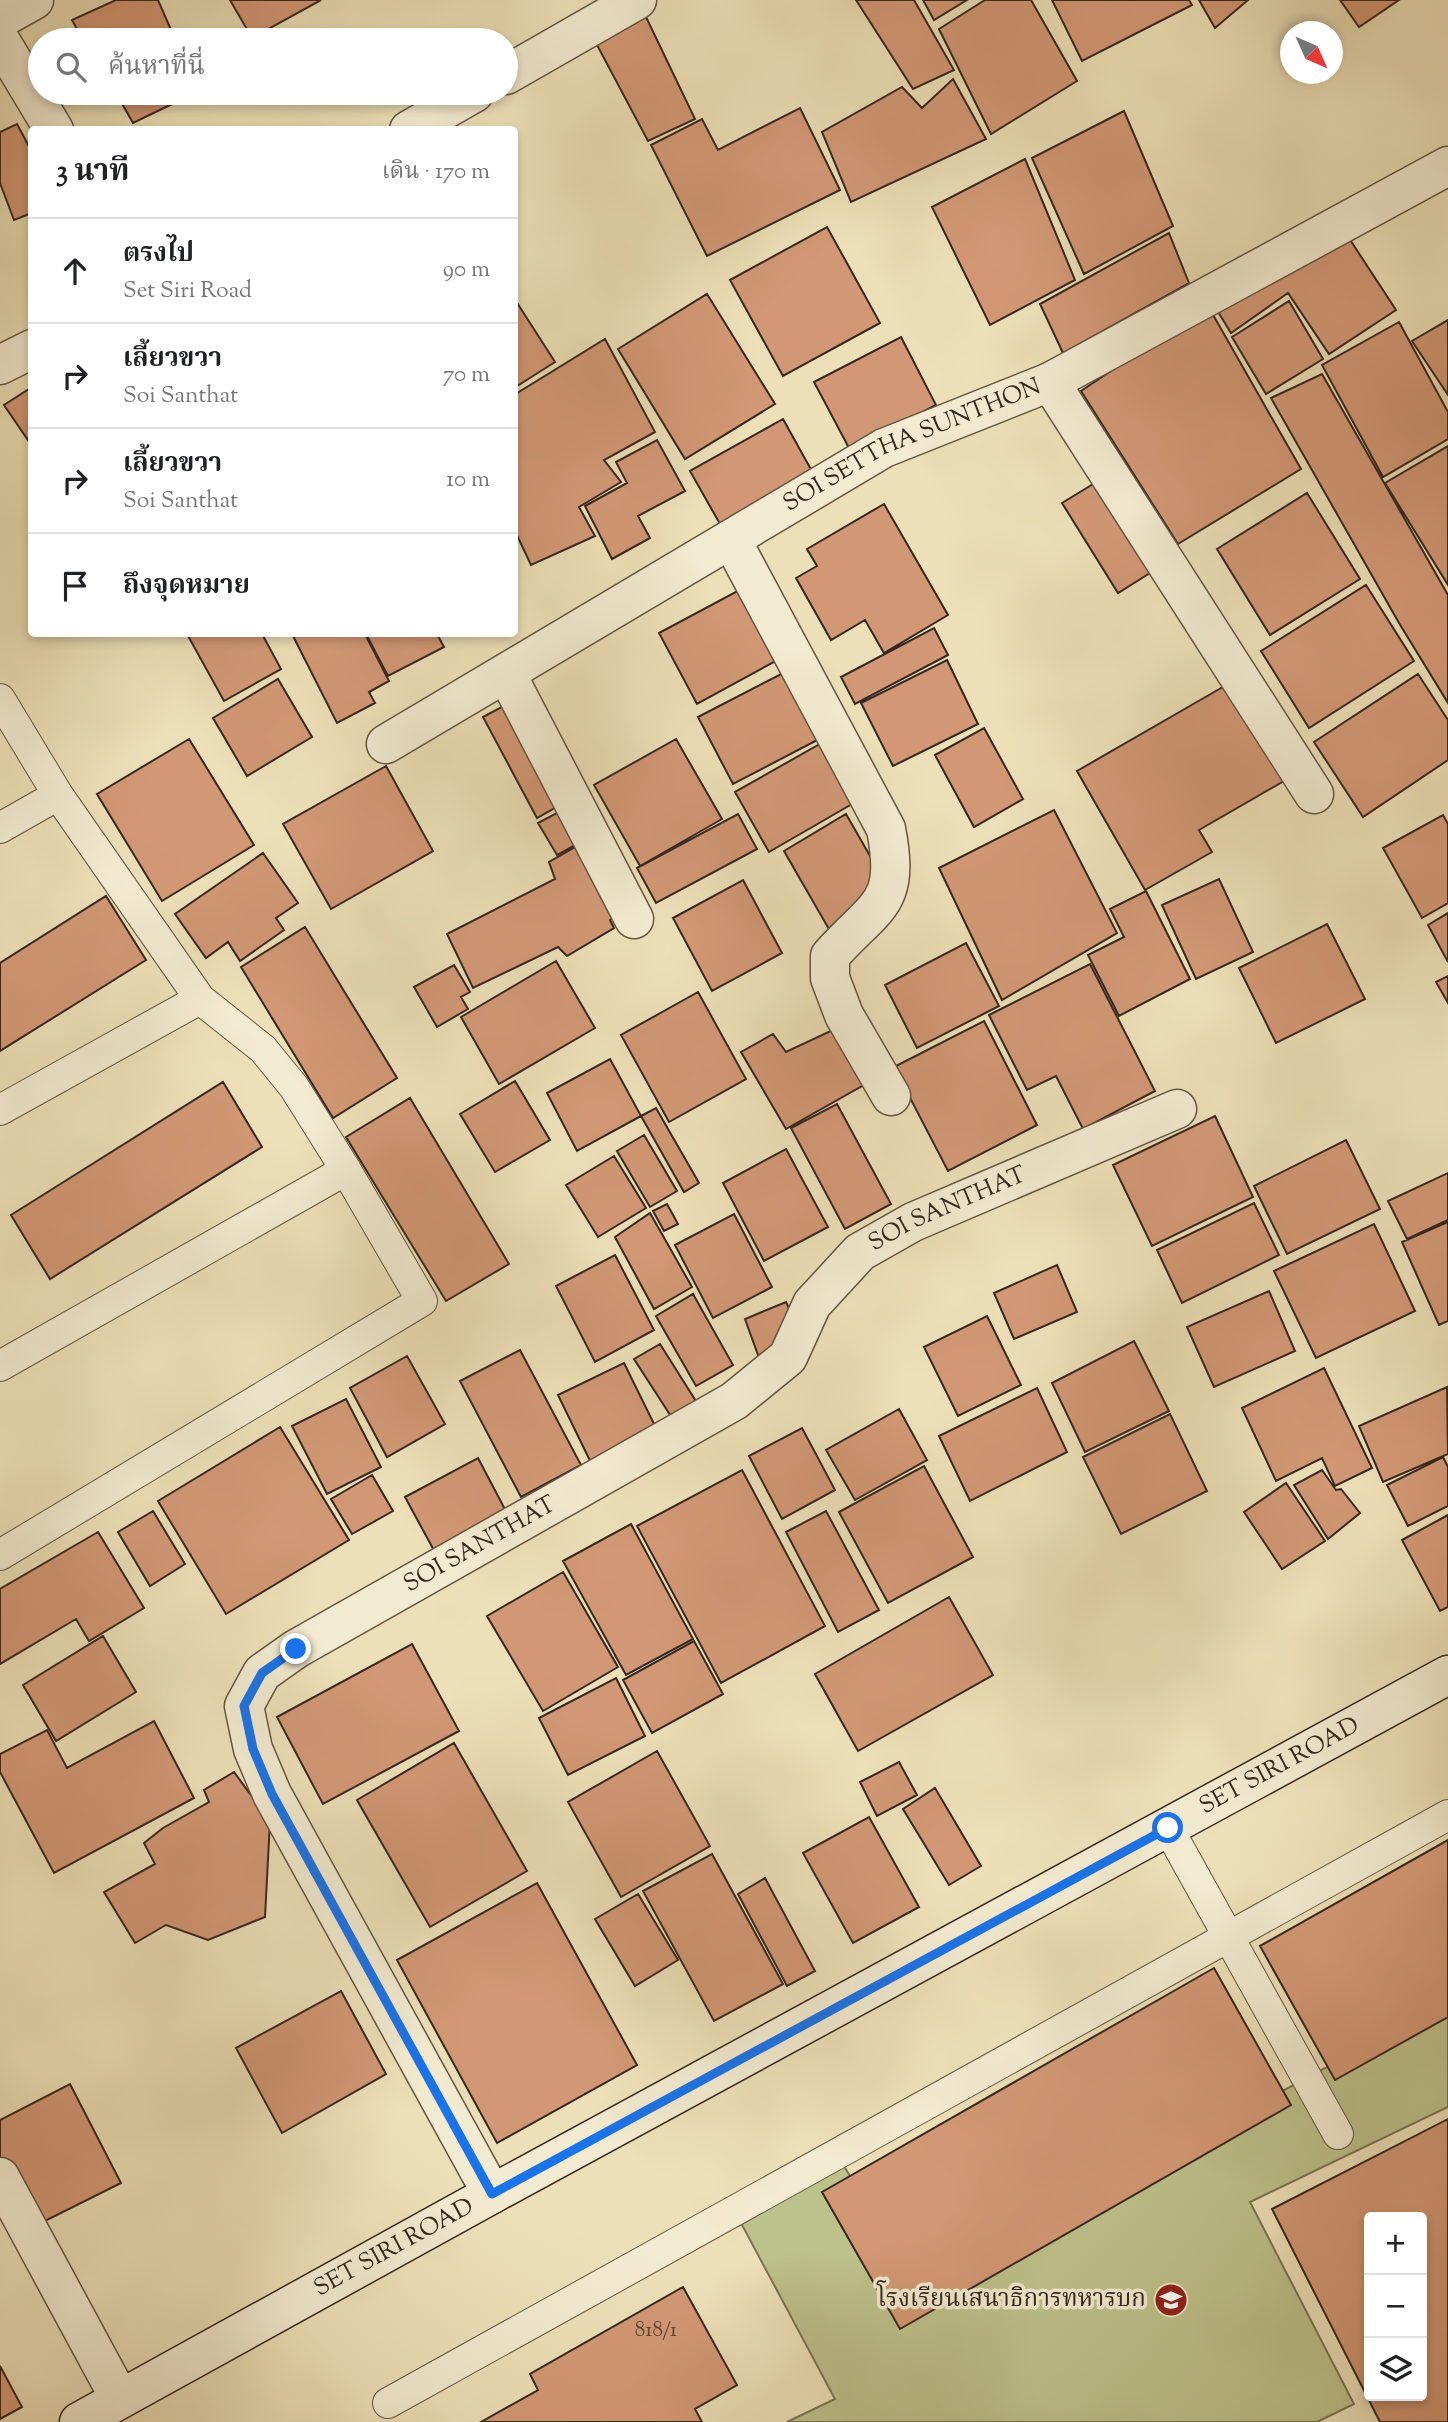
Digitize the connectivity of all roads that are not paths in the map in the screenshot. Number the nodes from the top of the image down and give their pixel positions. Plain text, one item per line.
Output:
1 (34, 0) edge
2 (638, 0) edge
3 (0, 19) edge
4 (0, 40) edge
5 (518, 68) edge
6 (28, 87) edge
7 (39, 105) edge
8 (453, 105) edge
9 (52, 126) edge
10 (416, 126) edge
11 (1448, 166) edge
12 (28, 351) edge
13 (0, 365) edge
14 (1050, 382) junction
15 (731, 539) junction
16 (506, 673) junction
17 (0, 699) edge
18 (386, 744) dead end
19 (1314, 794) dead end
20 (58, 795) junction
21 (0, 828) edge
22 (634, 919) dead end
23 (200, 999) junction
24 (891, 1096) dead end
25 (1177, 1109) dead end
26 (0, 1111) edge
27 (346, 1170) junction
28 (0, 1366) edge
29 (0, 1555) edge
30 (1448, 1675) edge
31 (1448, 1815) edge
32 (1168, 1828) junction
33 (1228, 1937) junction
34 (1338, 2134) dead end
35 (0, 2177) edge
36 (492, 2194) junction
37 (120, 2399) junction
38 (388, 2403) dead end
39 (79, 2422) edge

1 - 3 street
2 - 5 street
4 - 6 street
7 - 9 street
8 - 10 street
11 - 14 street, SOI SETTHA SUNTHON
12 - 13 street
14 - 15 street, SOI SETTHA SUNTHON
14 - 19 street
15 - 16 street, SOI SETTHA SUNTHON
15 - 24 street
16 - 18 street, SOI SETTHA SUNTHON
16 - 22 street
17 - 20 lane
20 - 21 lane
20 - 23 lane
23 - 26 lane
23 - 27 lane
25 - 36 street, SOI SANTHAT
27 - 28 lane
27 - 29 lane
30 - 32 street, SET SIRI ROAD
31 - 33 lane
32 - 33 lane
32 - 36 street, SET SIRI ROAD
33 - 34 lane
33 - 38 lane
35 - 37 street
36 - 37 street, SET SIRI ROAD
37 - 39 street, SET SIRI ROAD

